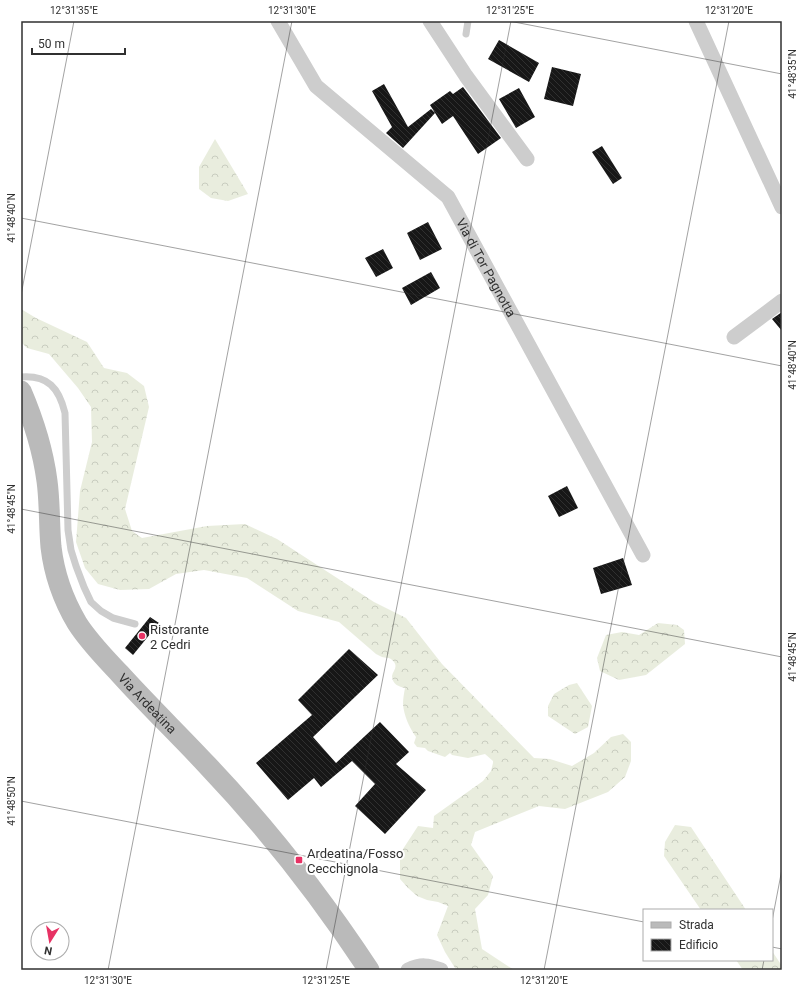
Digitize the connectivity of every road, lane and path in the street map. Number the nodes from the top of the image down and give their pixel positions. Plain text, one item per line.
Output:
1 (278, 21) edge
2 (430, 21) edge
3 (468, 21) edge
4 (696, 21) edge
5 (466, 34) dead end
6 (527, 159) dead end
7 (782, 207) edge
8 (782, 301) edge
9 (734, 336) dead end
10 (21, 377) edge
11 (21, 391) edge
12 (643, 555) dead end
13 (135, 624) dead end
14 (369, 970) edge
15 (408, 970) edge
16 (441, 970) edge

1 - 12 street, Via di Tor Pagnotta
2 - 6 street
3 - 5 lane
4 - 7 street
8 - 9 street
10 - 13 lane
11 - 14 main road, Via Ardeatina
15 - 16 street

